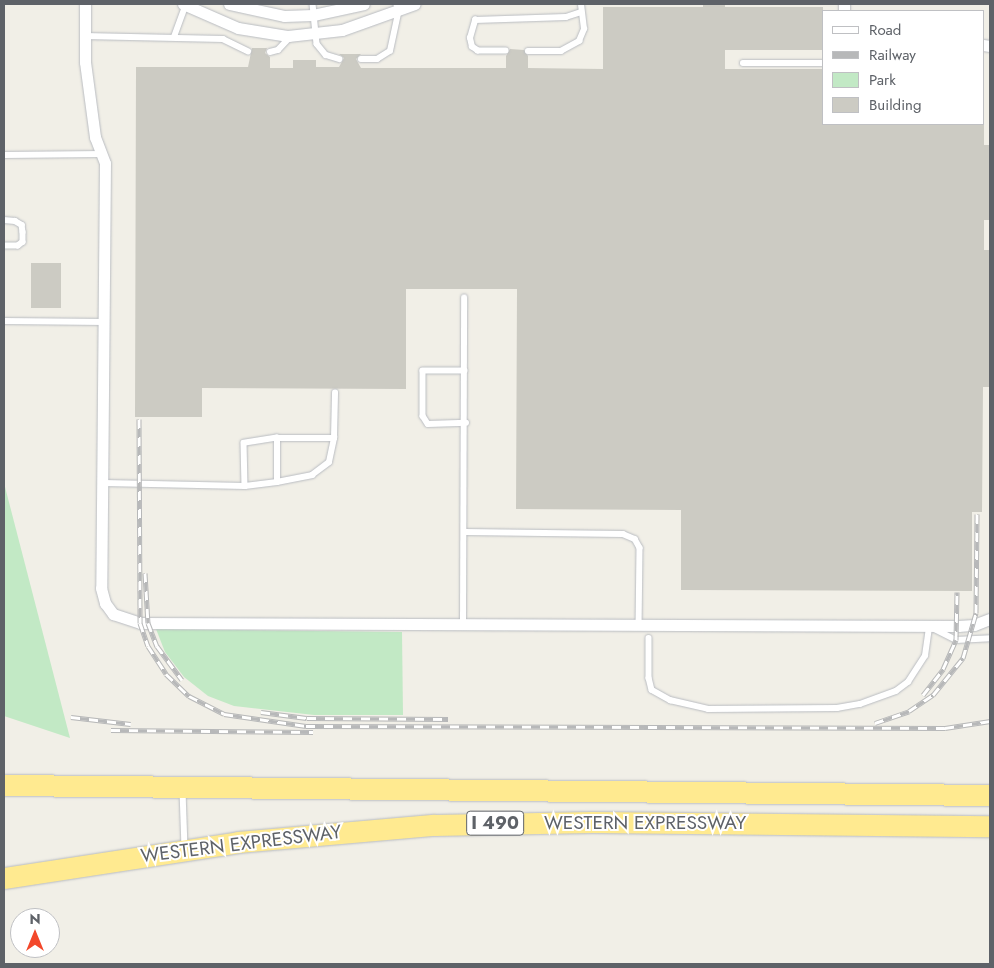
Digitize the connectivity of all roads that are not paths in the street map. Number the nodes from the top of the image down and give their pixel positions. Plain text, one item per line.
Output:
1 (85, 4) edge
2 (185, 4) edge
3 (229, 4) edge
4 (364, 4) edge
5 (415, 4) edge
6 (581, 4) edge
7 (398, 7) edge
8 (313, 10) edge
9 (581, 12) junction
10 (84, 36) junction
11 (174, 36) junction
12 (292, 36) junction
13 (315, 36) junction
14 (248, 52) dead end
15 (270, 52) dead end
16 (506, 52) dead end
17 (528, 52) dead end
18 (339, 58) dead end
19 (361, 59) dead end
20 (743, 63) dead end
21 (822, 63) edge
22 (102, 154) junction
23 (4, 155) edge
24 (4, 220) edge
25 (4, 246) edge
26 (464, 298) dead end
27 (4, 321) edge
28 (105, 322) junction
29 (465, 371) junction
30 (335, 393) dead end
31 (466, 423) junction
32 (277, 438) junction
33 (334, 438) junction
34 (277, 482) junction
35 (104, 483) junction
36 (245, 486) junction
37 (465, 532) junction
38 (990, 619) edge
39 (463, 624) junction
40 (639, 625) junction
41 (929, 626) junction
42 (649, 638) dead end
43 (990, 638) edge
44 (4, 785) edge
45 (183, 787) junction
46 (990, 795) edge
47 (990, 826) edge
48 (185, 849) junction
49 (4, 878) edge

1 - 10 street
2 - 11 lane
2 - 12 street
3 - 8 street
4 - 8 street
5 - 7 street
6 - 9 lane
7 - 13 street
7 - 19 lane
8 - 13 lane
9 - 16 lane
9 - 17 lane
10 - 11 lane
10 - 22 street
11 - 14 lane
12 - 13 street
12 - 15 lane
13 - 18 lane
20 - 21 lane
22 - 23 lane
22 - 28 street
24 - 25 lane
26 - 29 lane
27 - 28 lane
28 - 35 street
29 - 31 lane
29 - 31 lane
30 - 33 lane
31 - 37 lane
32 - 33 lane
32 - 34 lane
32 - 36 lane
33 - 34 lane
34 - 36 lane
35 - 36 lane
35 - 39 street
37 - 39 lane
37 - 40 lane
38 - 41 street
39 - 40 street
40 - 41 street
41 - 42 lane
41 - 43 lane
44 - 45 highway, WESTERN EXPRESSWAY / I 490
45 - 46 highway, WESTERN EXPRESSWAY / I 490
45 - 48 lane
47 - 48 highway, WESTERN EXPRESSWAY / I 490
48 - 49 highway, WESTERN EXPRESSWAY / I 490

